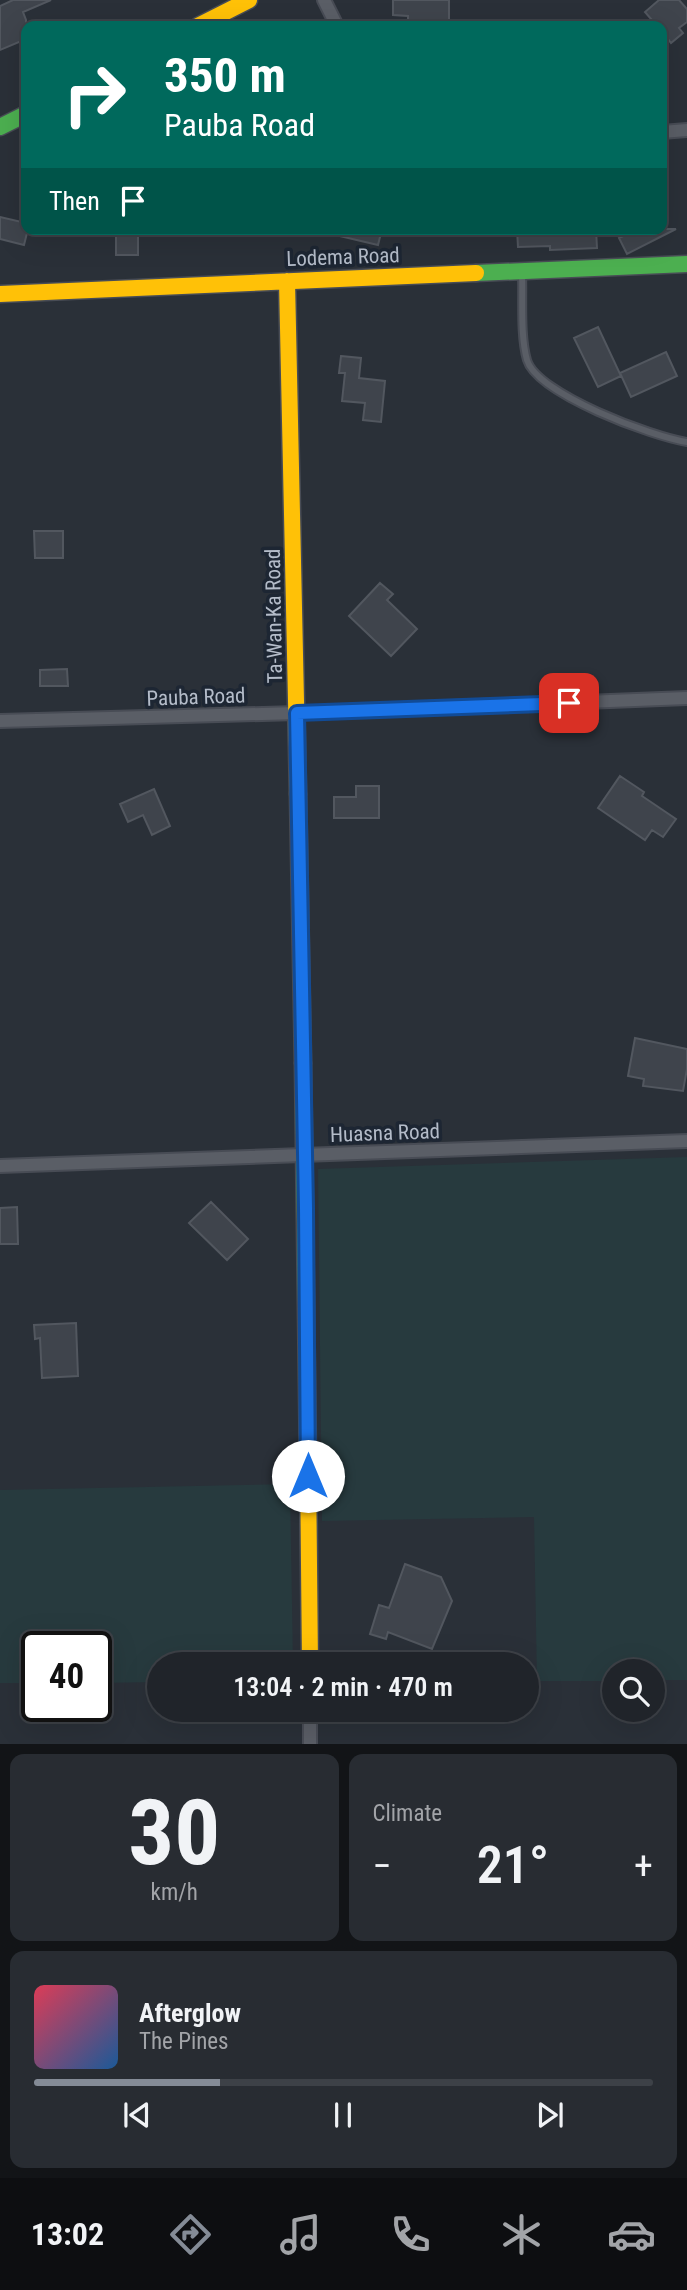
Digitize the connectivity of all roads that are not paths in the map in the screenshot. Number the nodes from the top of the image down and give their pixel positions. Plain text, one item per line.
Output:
1 (249, 0) edge
2 (324, 0) edge
3 (208, 21) edge
4 (334, 21) edge
5 (21, 116) edge
6 (0, 127) edge
7 (687, 130) edge
8 (667, 132) edge
9 (687, 264) edge
10 (522, 271) junction
11 (287, 281) junction
12 (0, 294) edge
13 (687, 442) edge
14 (687, 698) edge
15 (297, 713) junction
16 (0, 721) edge
17 (687, 1141) edge
18 (305, 1155) junction
19 (0, 1166) edge
20 (310, 1652) edge
21 (310, 1722) edge
22 (310, 1744) edge

1 - 3 street
2 - 4 street
5 - 6 street
7 - 8 street
9 - 10 street, Lodema Road
10 - 11 street, Lodema Road
10 - 13 lane
11 - 12 street, Lodema Road
11 - 15 street, Ta-Wan-Ka Road
14 - 15 street, Pauba Road
15 - 16 street, Pauba Road
15 - 18 street, Ta-Wan-Ka Road
17 - 18 street, Huasna Road
18 - 19 street, Huasna Road
18 - 20 street, Ta-Wan-Ka Road
21 - 22 street

